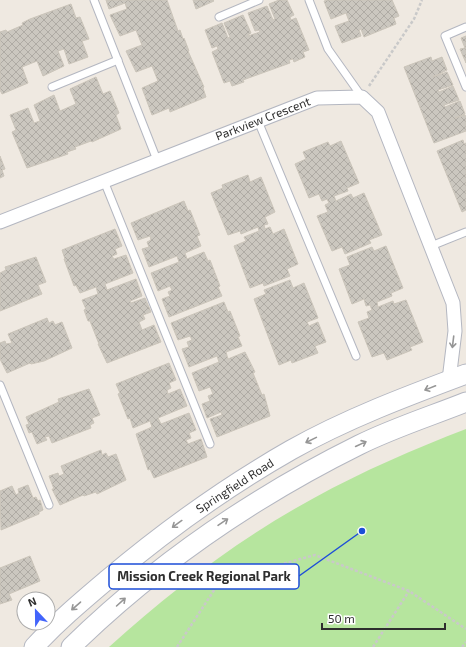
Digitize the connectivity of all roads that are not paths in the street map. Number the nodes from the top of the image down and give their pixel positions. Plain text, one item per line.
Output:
1 (94, 0) edge
2 (259, 0) edge
3 (309, 0) edge
4 (219, 17) dead end
5 (466, 27) edge
6 (118, 60) junction
7 (52, 87) dead end
8 (466, 87) edge
9 (362, 97) junction
10 (258, 121) junction
11 (157, 160) junction
12 (104, 181) junction
13 (0, 222) edge
14 (466, 232) edge
15 (431, 246) junction
16 (454, 303) junction
17 (466, 312) edge
18 (356, 356) dead end
19 (458, 377) edge
20 (0, 385) edge
21 (466, 402) edge
22 (210, 444) dead end
23 (49, 505) dead end
24 (34, 647) edge
25 (71, 647) edge

1 - 6 lane
2 - 4 lane
3 - 9 lane
5 - 8 lane
6 - 7 lane
6 - 11 lane
9 - 10 street, Parkview Crescent
9 - 15 street
10 - 11 street, Parkview Crescent
10 - 18 lane
11 - 12 street, Parkview Crescent
12 - 13 street, Parkview Crescent
12 - 22 lane
14 - 15 lane
15 - 16 street
16 - 17 street
16 -> 19 street
19 -> 24 main road, Springfield Road
20 - 23 lane
25 -> 21 main road, Springfield Road

